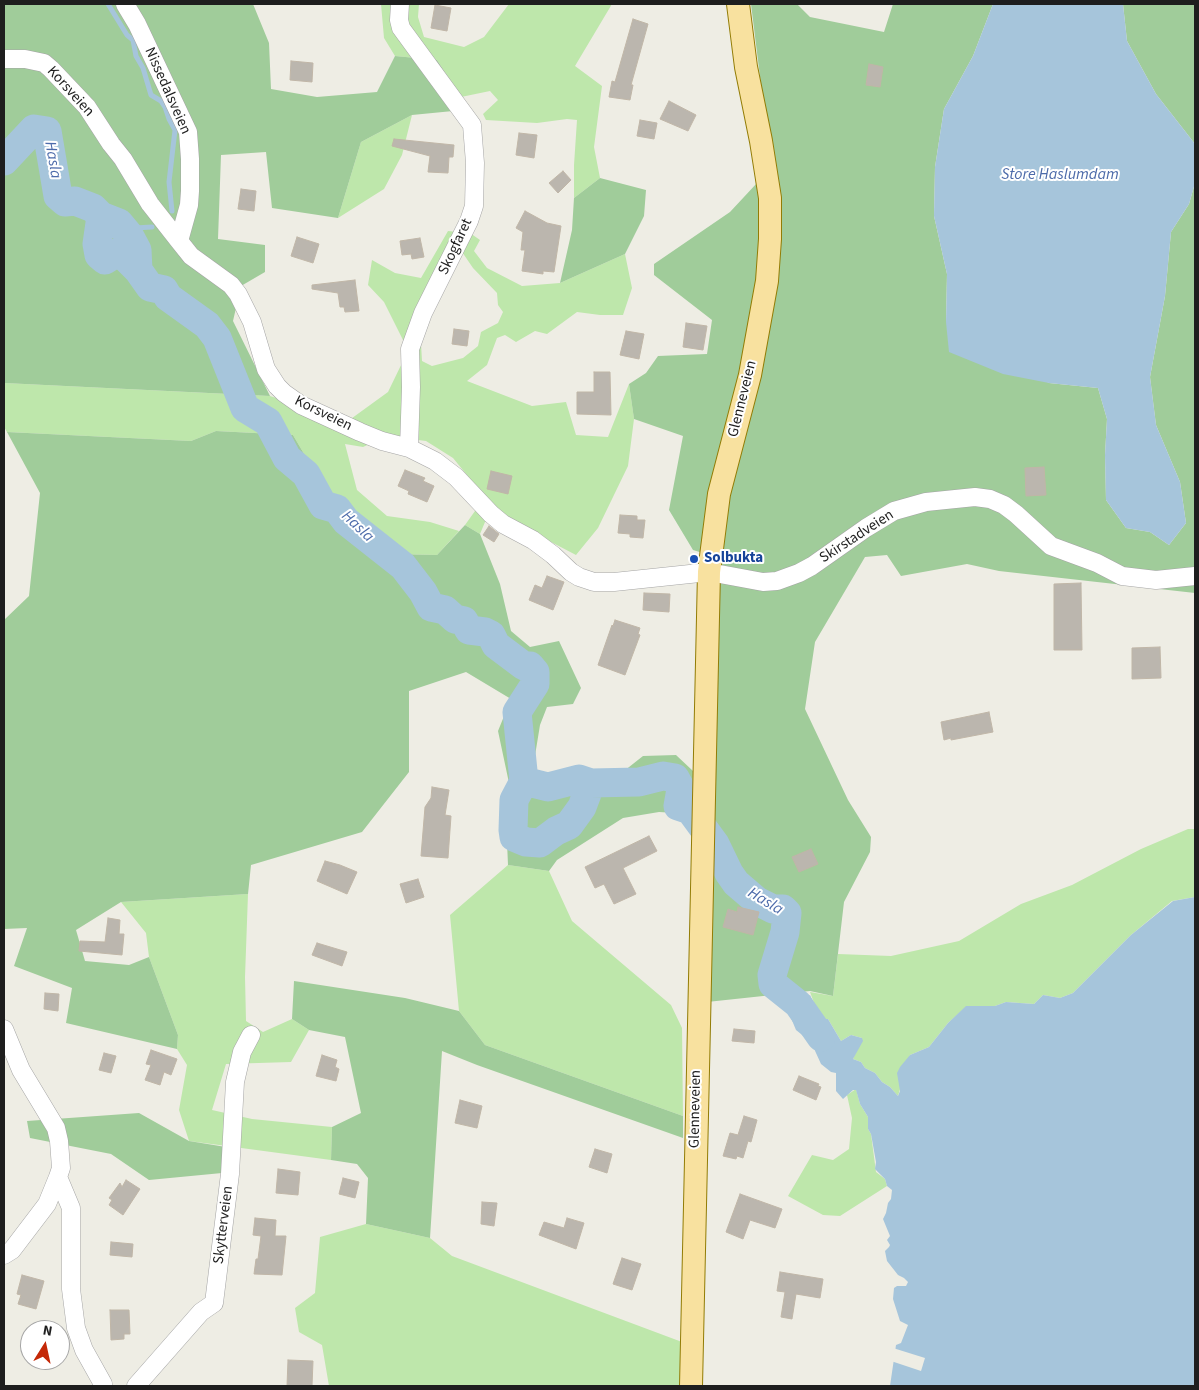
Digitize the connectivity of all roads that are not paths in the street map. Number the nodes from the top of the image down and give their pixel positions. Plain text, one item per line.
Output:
1 (125, 4) edge
2 (400, 4) edge
3 (738, 4) edge
4 (4, 60) edge
5 (179, 241) junction
6 (409, 448) junction
7 (709, 572) junction
8 (1195, 576) edge
9 (4, 1029) edge
10 (251, 1035) dead end
11 (58, 1177) junction
12 (4, 1255) edge
13 (103, 1384) dead end
14 (136, 1386) edge
15 (690, 1386) edge

1 - 5 street, Nissedalsveien
2 - 6 street, Skogfaret
3 - 7 main road, Glenneveien
4 - 5 street, Korsveien
5 - 6 street, Korsveien
6 - 7 street, Korsveien
7 - 8 street, Skirstadveien
7 - 15 main road, Glenneveien
9 - 11 street
10 - 14 street, Skytterveien
11 - 12 street
11 - 13 street

